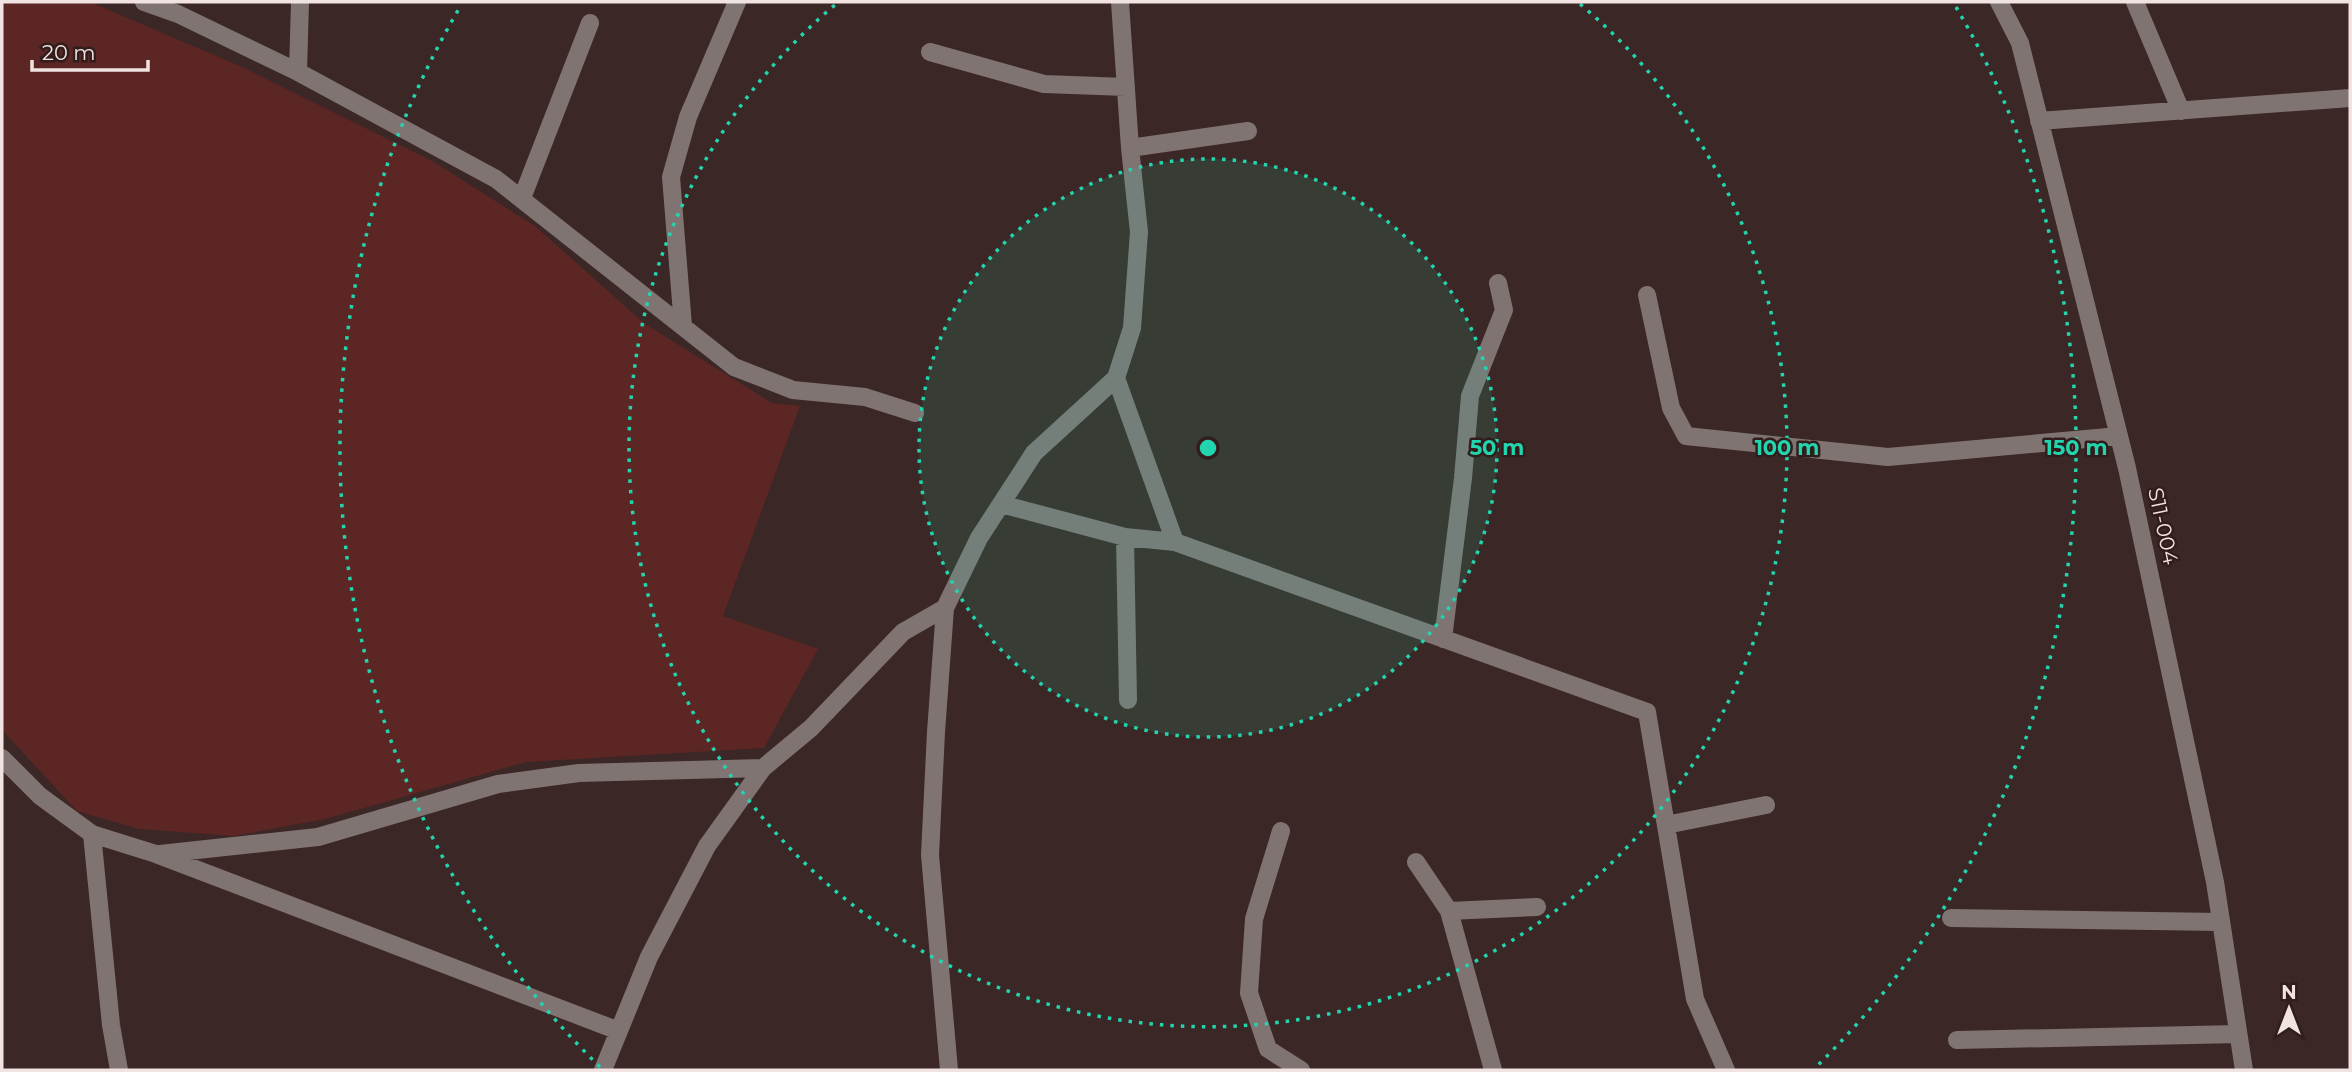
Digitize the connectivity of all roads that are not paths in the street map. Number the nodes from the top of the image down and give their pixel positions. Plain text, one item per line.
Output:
1 (144, 2) edge
2 (300, 2) edge
3 (737, 2) edge
4 (1120, 2) edge
5 (1999, 2) edge
6 (2136, 2) edge
7 (590, 23) dead end
8 (930, 52) dead end
9 (298, 72) junction
10 (1126, 88) junction
11 (2350, 98) edge
12 (2181, 111) junction
13 (2039, 121) junction
14 (1248, 131) dead end
15 (1130, 148) junction
16 (522, 198) junction
17 (1498, 283) dead end
18 (1647, 295) dead end
19 (683, 326) junction
20 (1116, 378) junction
21 (915, 413) dead end
22 (2119, 436) junction
23 (1001, 505) junction
24 (1125, 537) junction
25 (1175, 542) junction
26 (945, 608) junction
27 (1443, 639) junction
28 (1128, 699) dead end
29 (2, 758) edge
30 (763, 768) junction
31 (1766, 805) dead end
32 (1666, 825) junction
33 (1281, 831) dead end
34 (92, 834) junction
35 (156, 854) junction
36 (1416, 862) dead end
37 (1537, 907) dead end
38 (1449, 911) junction
39 (1951, 918) dead end
40 (2221, 922) junction
41 (619, 1031) junction
42 (2238, 1034) junction
43 (1957, 1040) dead end
44 (118, 1070) edge
45 (603, 1070) edge
46 (949, 1070) edge
47 (1301, 1070) edge
48 (1493, 1070) edge
49 (1726, 1070) edge
50 (2244, 1070) edge

1 - 9 street
2 - 9 street
3 - 19 street
4 - 10 street
5 - 13 street, S11-004
6 - 12 street
7 - 16 street
8 - 10 street
9 - 16 street
10 - 15 street
11 - 12 street
12 - 13 street
13 - 22 street, S11-004
14 - 15 street
15 - 20 street
16 - 19 street
17 - 27 street
18 - 22 street
19 - 21 street
20 - 23 street
20 - 25 street
22 - 40 street, S11-004
23 - 24 street
23 - 26 street
24 - 25 street
24 - 28 street
25 - 27 street
26 - 30 street
26 - 46 street
27 - 32 street
29 - 34 street
30 - 35 street
30 - 41 street
31 - 32 street
32 - 49 street
33 - 47 street
34 - 35 street
34 - 44 street
35 - 41 street
36 - 38 street
37 - 38 street
38 - 48 street
39 - 40 street
40 - 42 street, S11-004
41 - 45 street
42 - 43 street
42 - 50 street, S11-004

